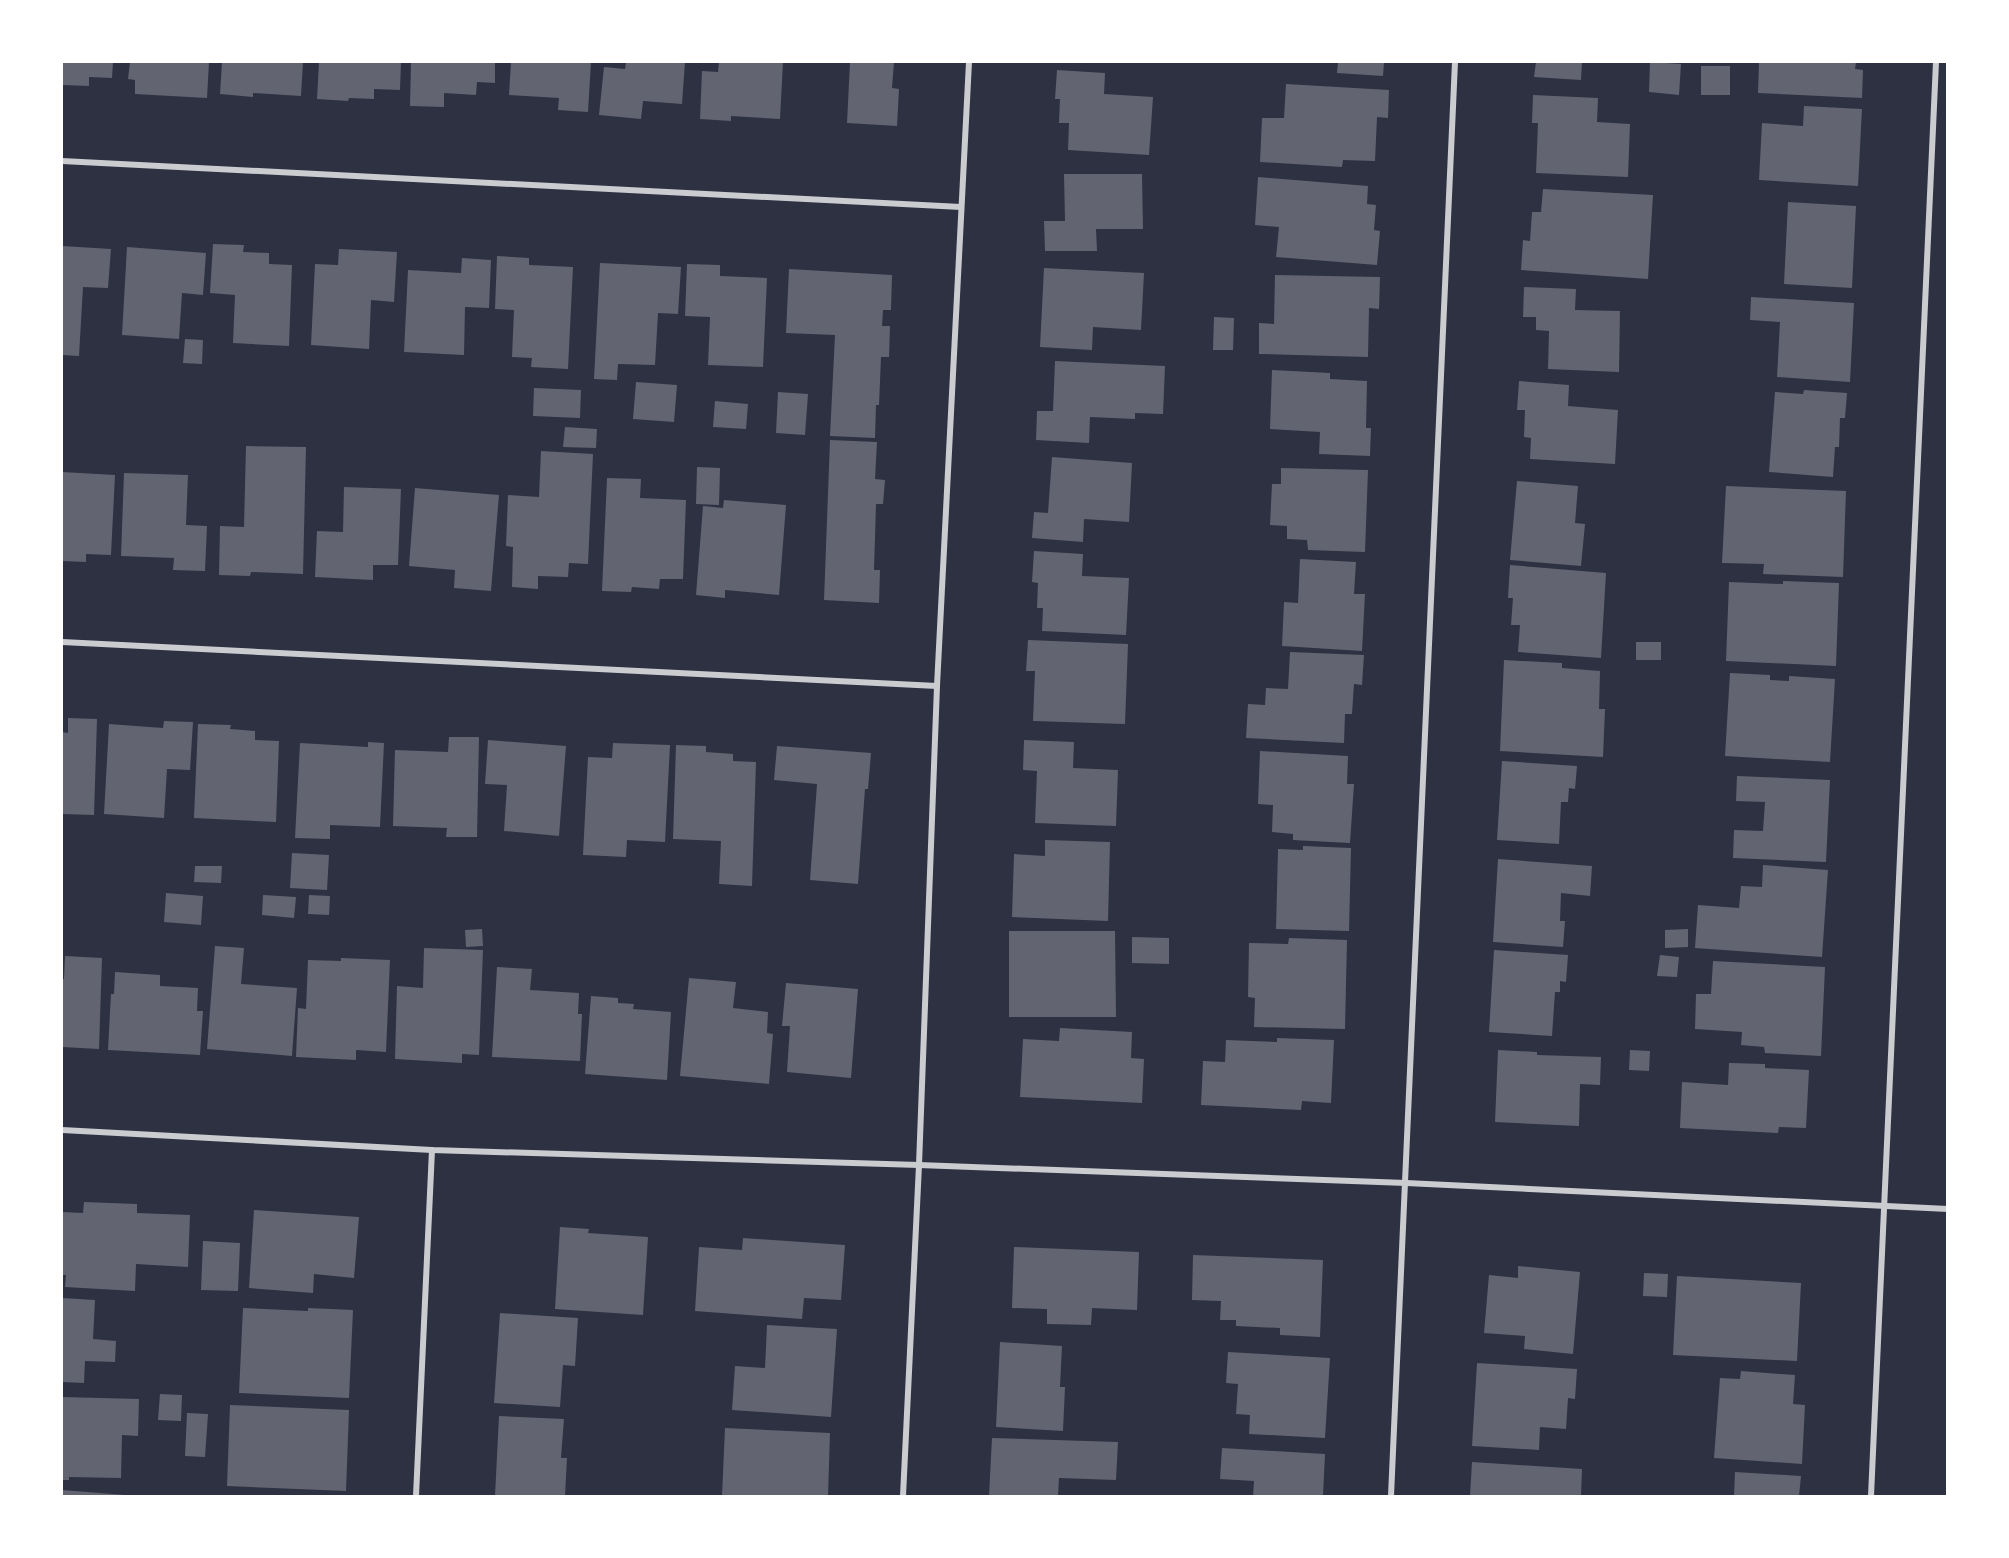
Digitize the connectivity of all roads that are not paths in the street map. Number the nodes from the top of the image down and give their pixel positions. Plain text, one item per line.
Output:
1 (969, 62) edge
2 (1455, 62) edge
3 (1936, 62) edge
4 (62, 161) edge
5 (961, 207) junction
6 (62, 642) edge
7 (937, 686) junction
8 (62, 1130) edge
9 (432, 1150) junction
10 (919, 1165) junction
11 (1406, 1183) junction
12 (1885, 1206) junction
13 (1947, 1209) edge
14 (416, 1497) edge
15 (903, 1497) edge
16 (1391, 1497) edge
17 (1871, 1497) edge

1 - 5 street
2 - 11 street
3 - 12 street
4 - 5 street
5 - 7 street
6 - 7 street
7 - 10 street
8 - 9 street
9 - 10 street
9 - 14 street
10 - 11 street
10 - 15 street
11 - 12 street
11 - 16 street
12 - 13 street
12 - 17 street

